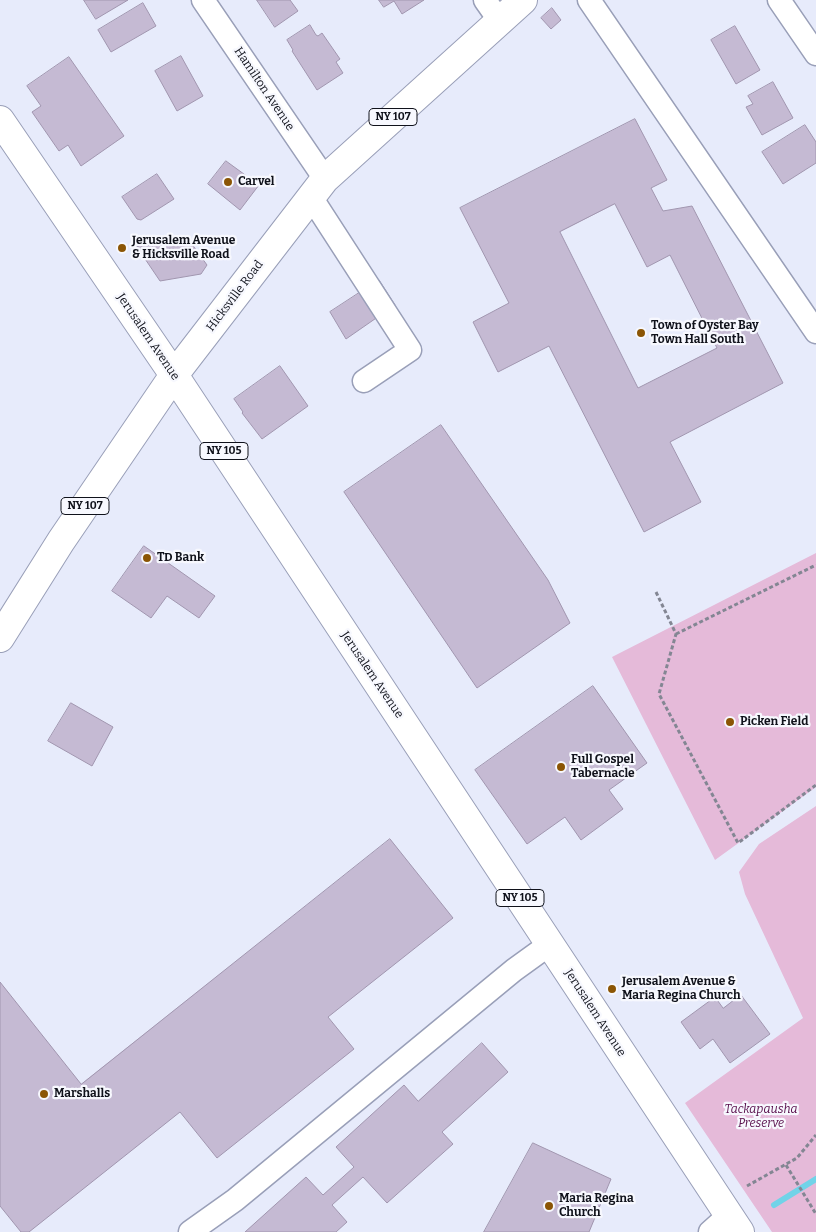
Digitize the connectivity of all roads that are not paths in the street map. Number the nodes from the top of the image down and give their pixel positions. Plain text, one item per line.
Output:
1 (203, 0) edge
2 (523, 0) edge
3 (589, 0) edge
4 (779, 0) edge
5 (492, 10) edge
6 (816, 54) edge
7 (0, 120) edge
8 (318, 188) junction
9 (816, 332) edge
10 (174, 375) junction
11 (364, 381) dead end
12 (0, 638) edge
13 (550, 944) junction
14 (726, 1226) edge
15 (190, 1232) edge

1 - 8 street, Hamilton Avenue
2 - 5 main road, Hicksville Road / NY 107
3 - 9 street
4 - 6 street
5 - 8 main road, Hicksville Road / NY 107
7 - 10 main road, Jerusalem Avenue
8 - 10 main road, Hicksville Road / NY 107
8 - 11 street, Hamilton Avenue
10 - 12 main road, Hicksville Road / NY 107
10 - 13 main road, Jerusalem Avenue / NY 105
13 - 14 main road, Jerusalem Avenue / NY 105
13 - 15 street

